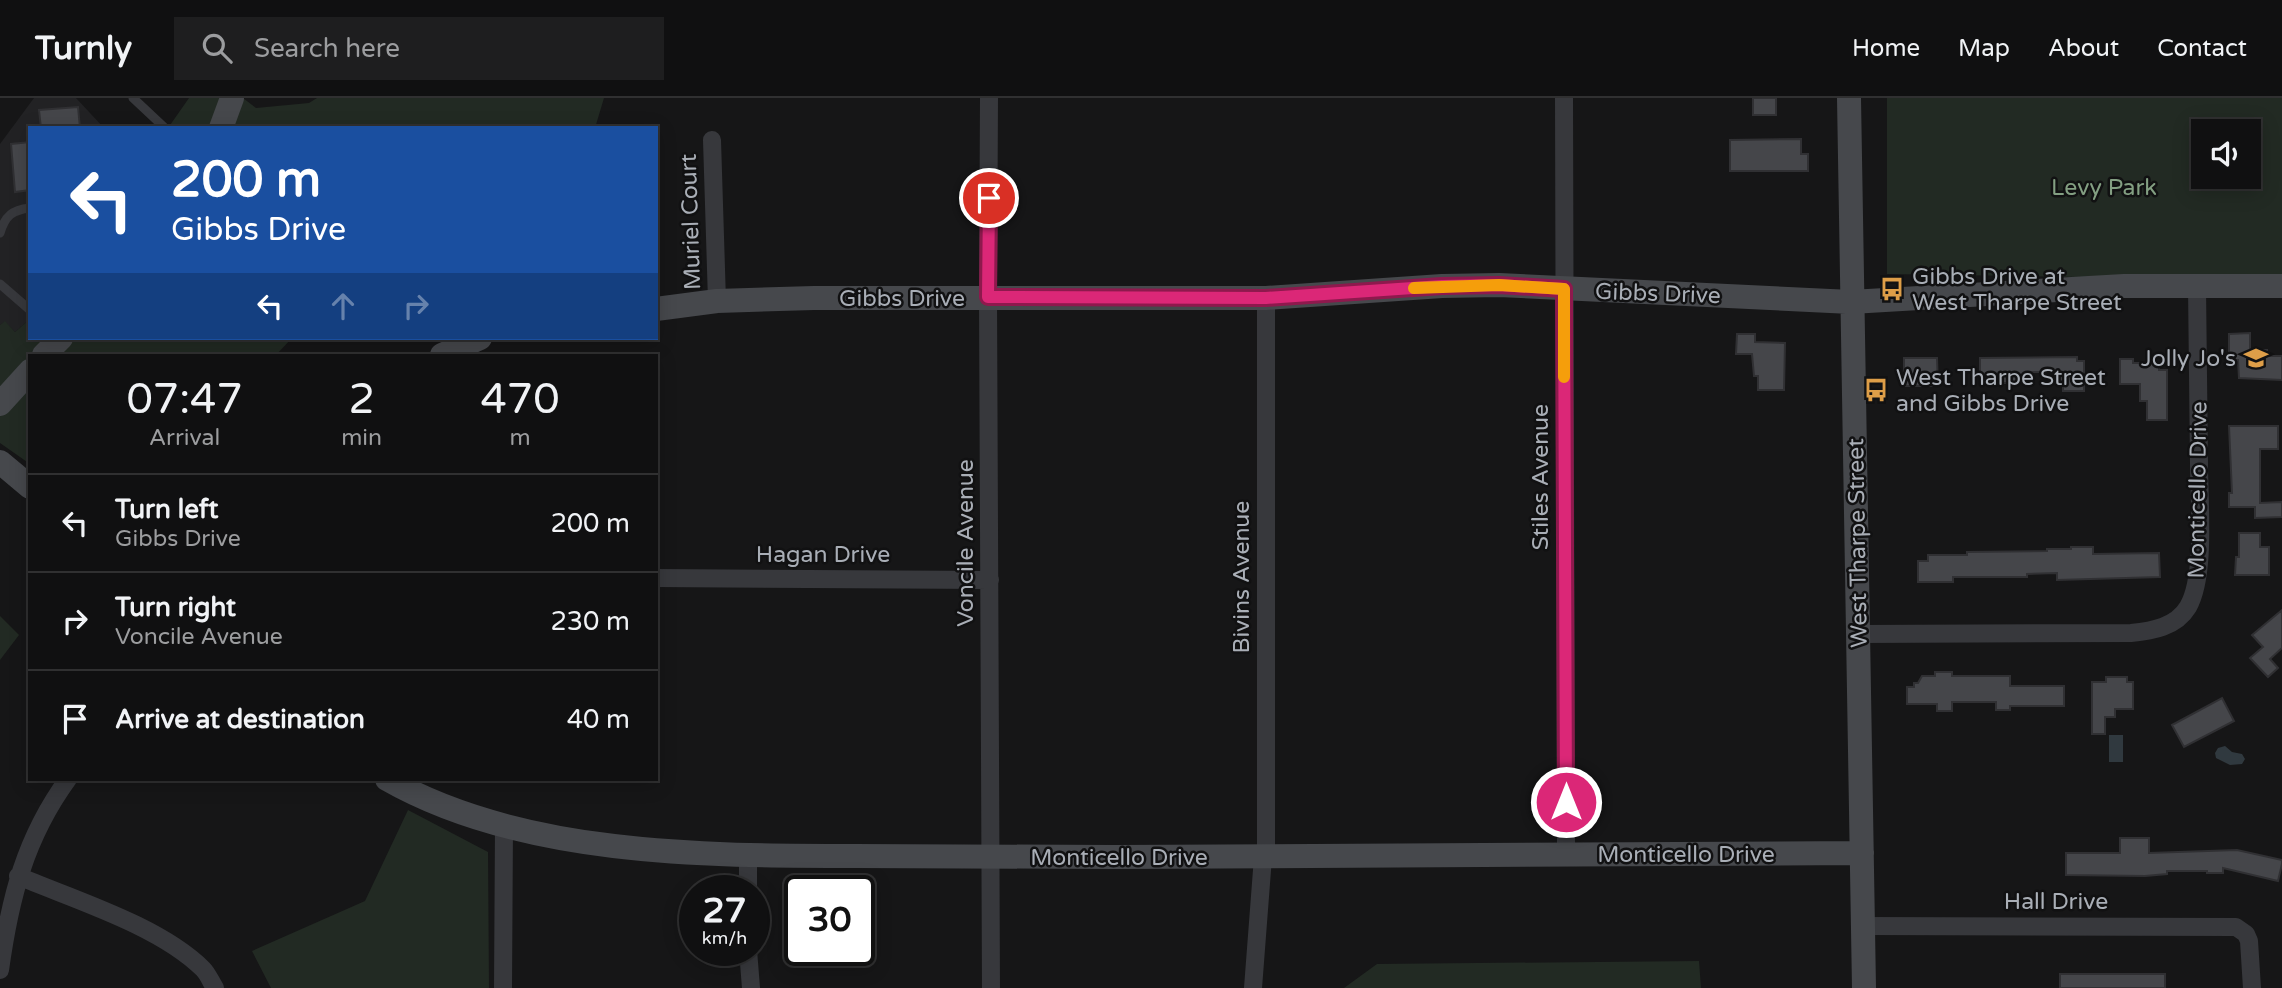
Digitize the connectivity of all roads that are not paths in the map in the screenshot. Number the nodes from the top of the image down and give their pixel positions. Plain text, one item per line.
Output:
1 (133, 98) edge
2 (232, 98) edge
3 (989, 98) edge
4 (1563, 98) edge
5 (1849, 98) edge
6 (163, 126) edge
7 (222, 126) edge
8 (712, 140) dead end
9 (28, 208) edge
10 (0, 233) edge
11 (0, 284) edge
12 (2197, 286) junction
13 (2282, 286) edge
14 (1564, 289) junction
15 (988, 297) junction
16 (1266, 298) junction
17 (717, 301) junction
18 (1851, 302) junction
19 (28, 308) edge
20 (658, 309) edge
21 (59, 340) edge
22 (476, 340) edge
23 (45, 354) edge
24 (444, 354) edge
25 (28, 373) edge
26 (0, 404) edge
27 (0, 462) edge
28 (28, 485) edge
29 (658, 578) edge
30 (990, 580) junction
31 (1859, 634) junction
32 (66, 781) edge
33 (391, 781) edge
34 (504, 826) junction
35 (1862, 853) junction
36 (1566, 855) junction
37 (748, 856) junction
38 (992, 857) junction
39 (1264, 857) junction
40 (748, 875) edge
41 (18, 876) junction
42 (1864, 926) junction
43 (749, 966) edge
44 (0, 970) edge
45 (215, 988) edge
46 (502, 988) edge
47 (751, 988) edge
48 (991, 988) edge
49 (1253, 988) edge
50 (1864, 988) edge
51 (2252, 988) edge

1 - 6 lane
2 - 7 street
3 - 15 street, Voncile Avenue
4 - 14 street, Stiles Avenue
5 - 18 street, West Tharpe Street
8 - 17 street, Muriel Court
9 - 10 lane
11 - 19 lane
12 - 13 street, Gibbs Drive
12 - 18 street, Gibbs Drive
12 - 31 street, Monticello Drive
14 - 16 street, Gibbs Drive
14 - 18 street, Gibbs Drive
14 - 36 street, Stiles Avenue
15 - 16 street, Gibbs Drive
15 - 17 street, Gibbs Drive
15 - 30 street, Voncile Avenue
16 - 39 street, Bivins Avenue
17 - 20 street, Gibbs Drive
18 - 31 street, West Tharpe Street
21 - 23 street
22 - 24 street
25 - 26 street
27 - 28 street
29 - 30 street, Hagan Drive
30 - 38 street, Voncile Avenue
31 - 35 street, West Tharpe Street
32 - 41 street
33 - 34 street, Monticello Drive
34 - 37 street, Monticello Drive
34 - 46 street
35 - 36 street, Monticello Drive
35 - 42 street, West Tharpe Street
36 - 39 street, Monticello Drive
37 - 38 street, Monticello Drive
37 - 40 street
38 - 39 street, Monticello Drive
38 - 48 street, Voncile Avenue
39 - 49 street, Bivins Avenue
41 - 44 street
41 - 45 street
42 - 50 street, West Tharpe Street
42 - 51 street, Hall Drive
43 - 47 street

